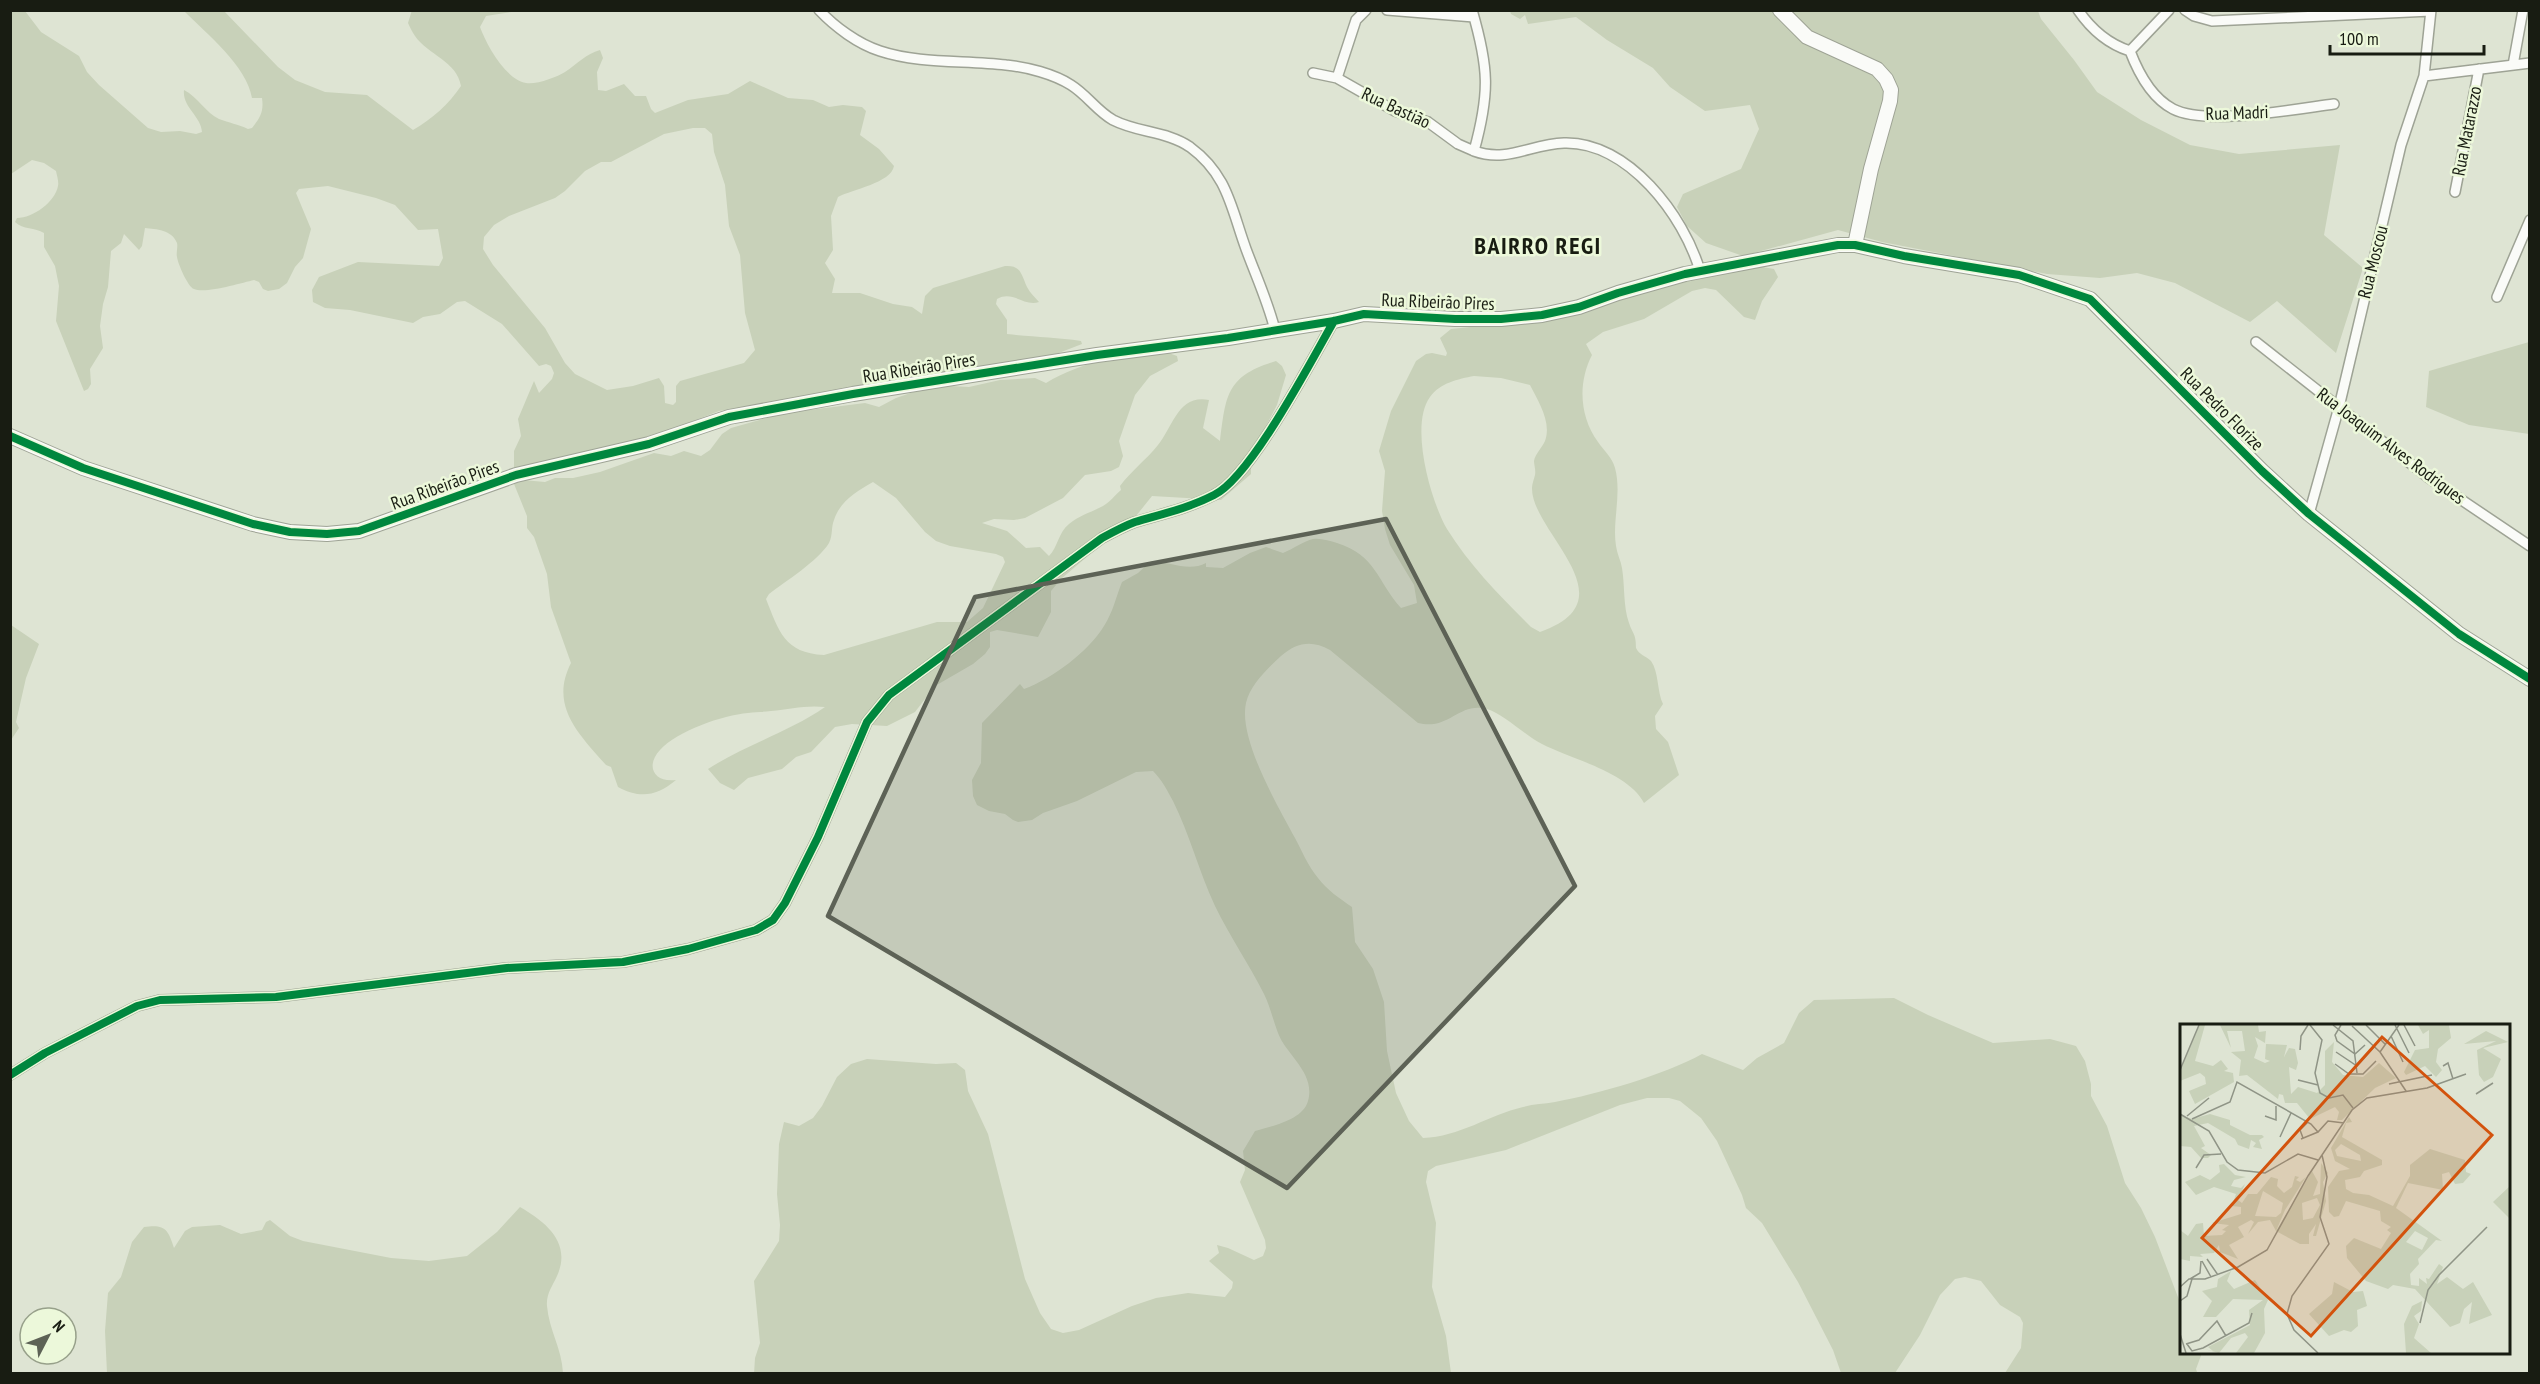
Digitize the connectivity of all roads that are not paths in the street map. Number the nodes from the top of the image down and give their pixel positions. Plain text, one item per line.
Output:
1 (819, 10) edge
2 (1366, 10) edge
3 (1387, 10) edge
4 (1780, 10) edge
5 (2078, 10) edge
6 (2169, 10) edge
7 (2185, 10) edge
8 (2523, 10) edge
9 (2431, 11) edge
10 (1473, 14) edge
11 (2130, 51) junction
12 (2529, 63) edge
13 (2513, 64) junction
14 (2479, 69) junction
15 (1313, 73) dead end
16 (2424, 76) junction
17 (1337, 78) junction
18 (2334, 104) dead end
19 (1474, 151) junction
20 (2456, 192) dead end
21 (2529, 220) edge
22 (1856, 245) junction
23 (1700, 271) junction
24 (2497, 297) dead end
25 (1334, 321) junction
26 (1275, 330) junction
27 (2256, 342) dead end
28 (2339, 407) junction
29 (10, 436) edge
30 (2309, 514) junction
31 (2529, 546) edge
32 (2529, 679) edge
33 (10, 1075) edge

1 - 26 street
2 - 17 street
3 - 10 street
4 - 22 street
5 - 11 street
6 - 11 street
7 - 9 street
8 - 13 street
9 - 16 street, Rua Moscou
10 - 19 street
11 - 18 street, Rua Madri
12 - 13 street
13 - 14 street
14 - 16 street
14 - 20 street, Rua Matarazzo
15 - 17 street, Rua Bastião
16 - 28 street, Rua Moscou
17 - 19 street, Rua Bastião
19 - 23 street
21 - 24 street
22 - 23 street, Rua Ribeirão Pires
22 - 30 street, Rua Pedro Florize
23 - 25 street, Rua Ribeirão Pires
25 - 26 street, Rua Ribeirão Pires
25 - 33 street
26 - 29 street, Rua Ribeirão Pires
27 - 28 street, Rua Joaquim Alves Rodrigues
28 - 30 street, Rua Moscou
28 - 31 street, Rua Joaquim Alves Rodrigues
30 - 32 street, Rua Pedro Florize

